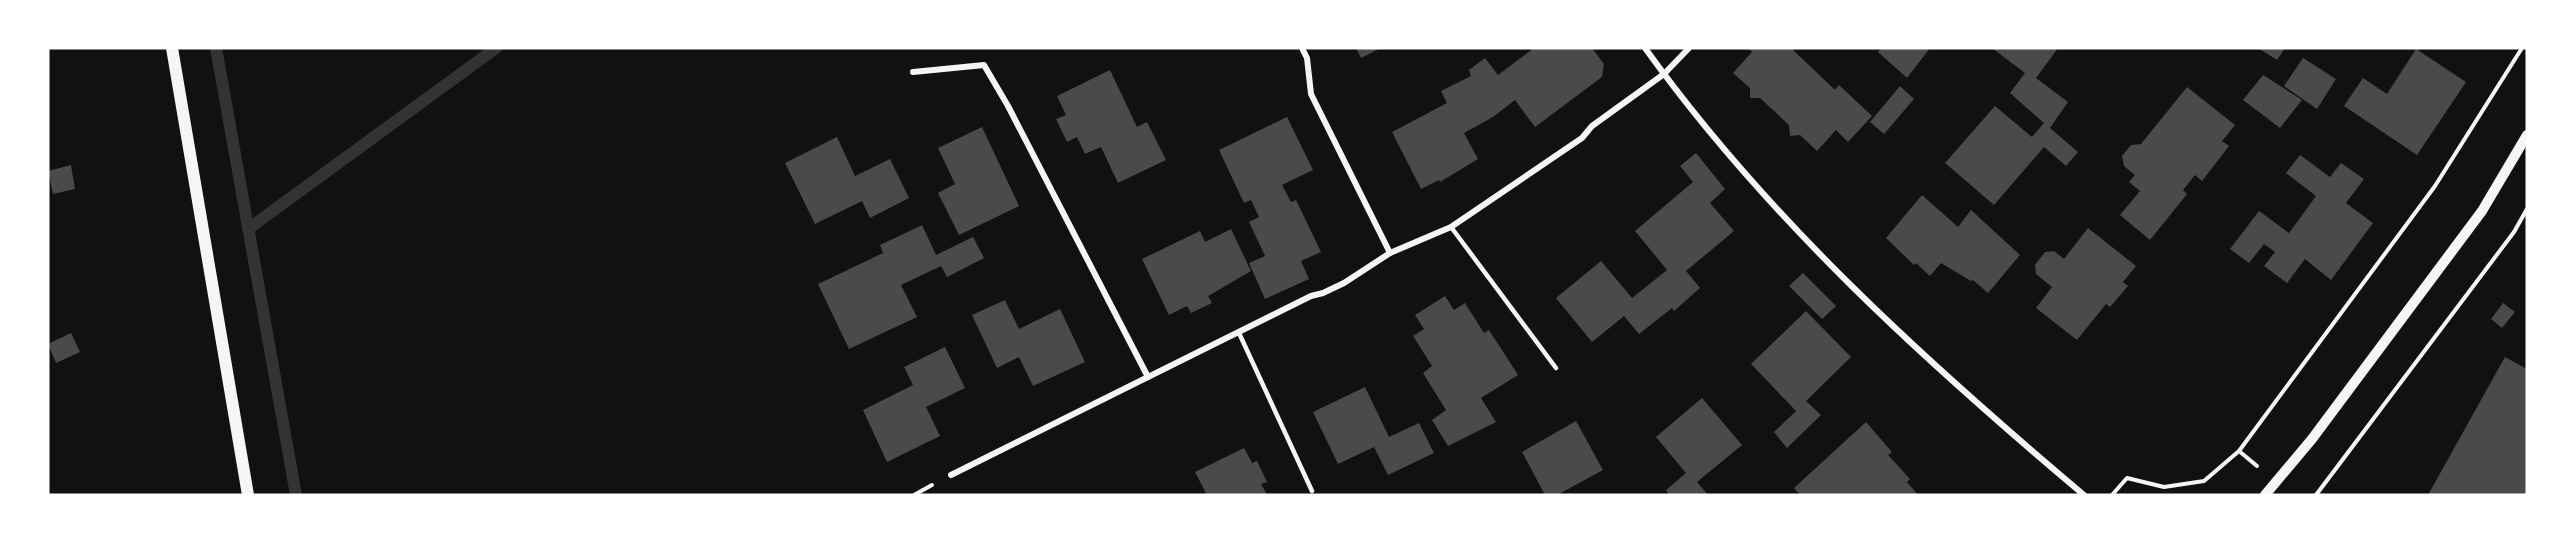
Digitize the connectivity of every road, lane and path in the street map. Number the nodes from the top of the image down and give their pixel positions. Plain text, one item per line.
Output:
1 (172, 48) edge
2 (1302, 48) edge
3 (1645, 48) edge
4 (1689, 48) edge
5 (2522, 48) edge
6 (913, 72) dead end
7 (1664, 74) junction
8 (2527, 135) edge
9 (2527, 209) edge
10 (1451, 227) junction
11 (1390, 253) junction
12 (1239, 333) junction
13 (1556, 368) dead end
14 (1148, 377) junction
15 (951, 475) dead end
16 (1312, 491) dead end
17 (248, 495) edge
18 (2084, 495) edge
19 (2112, 495) edge
20 (2265, 495) edge
21 (2316, 495) edge

1 - 17 main road
2 - 11 street
3 - 7 street
4 - 7 street
5 - 19 path
6 - 14 street
7 - 10 street
7 - 18 street
8 - 20 street
9 - 21 path
10 - 11 street
10 - 13 lane
11 - 12 street
12 - 14 street
12 - 16 lane
14 - 15 street

